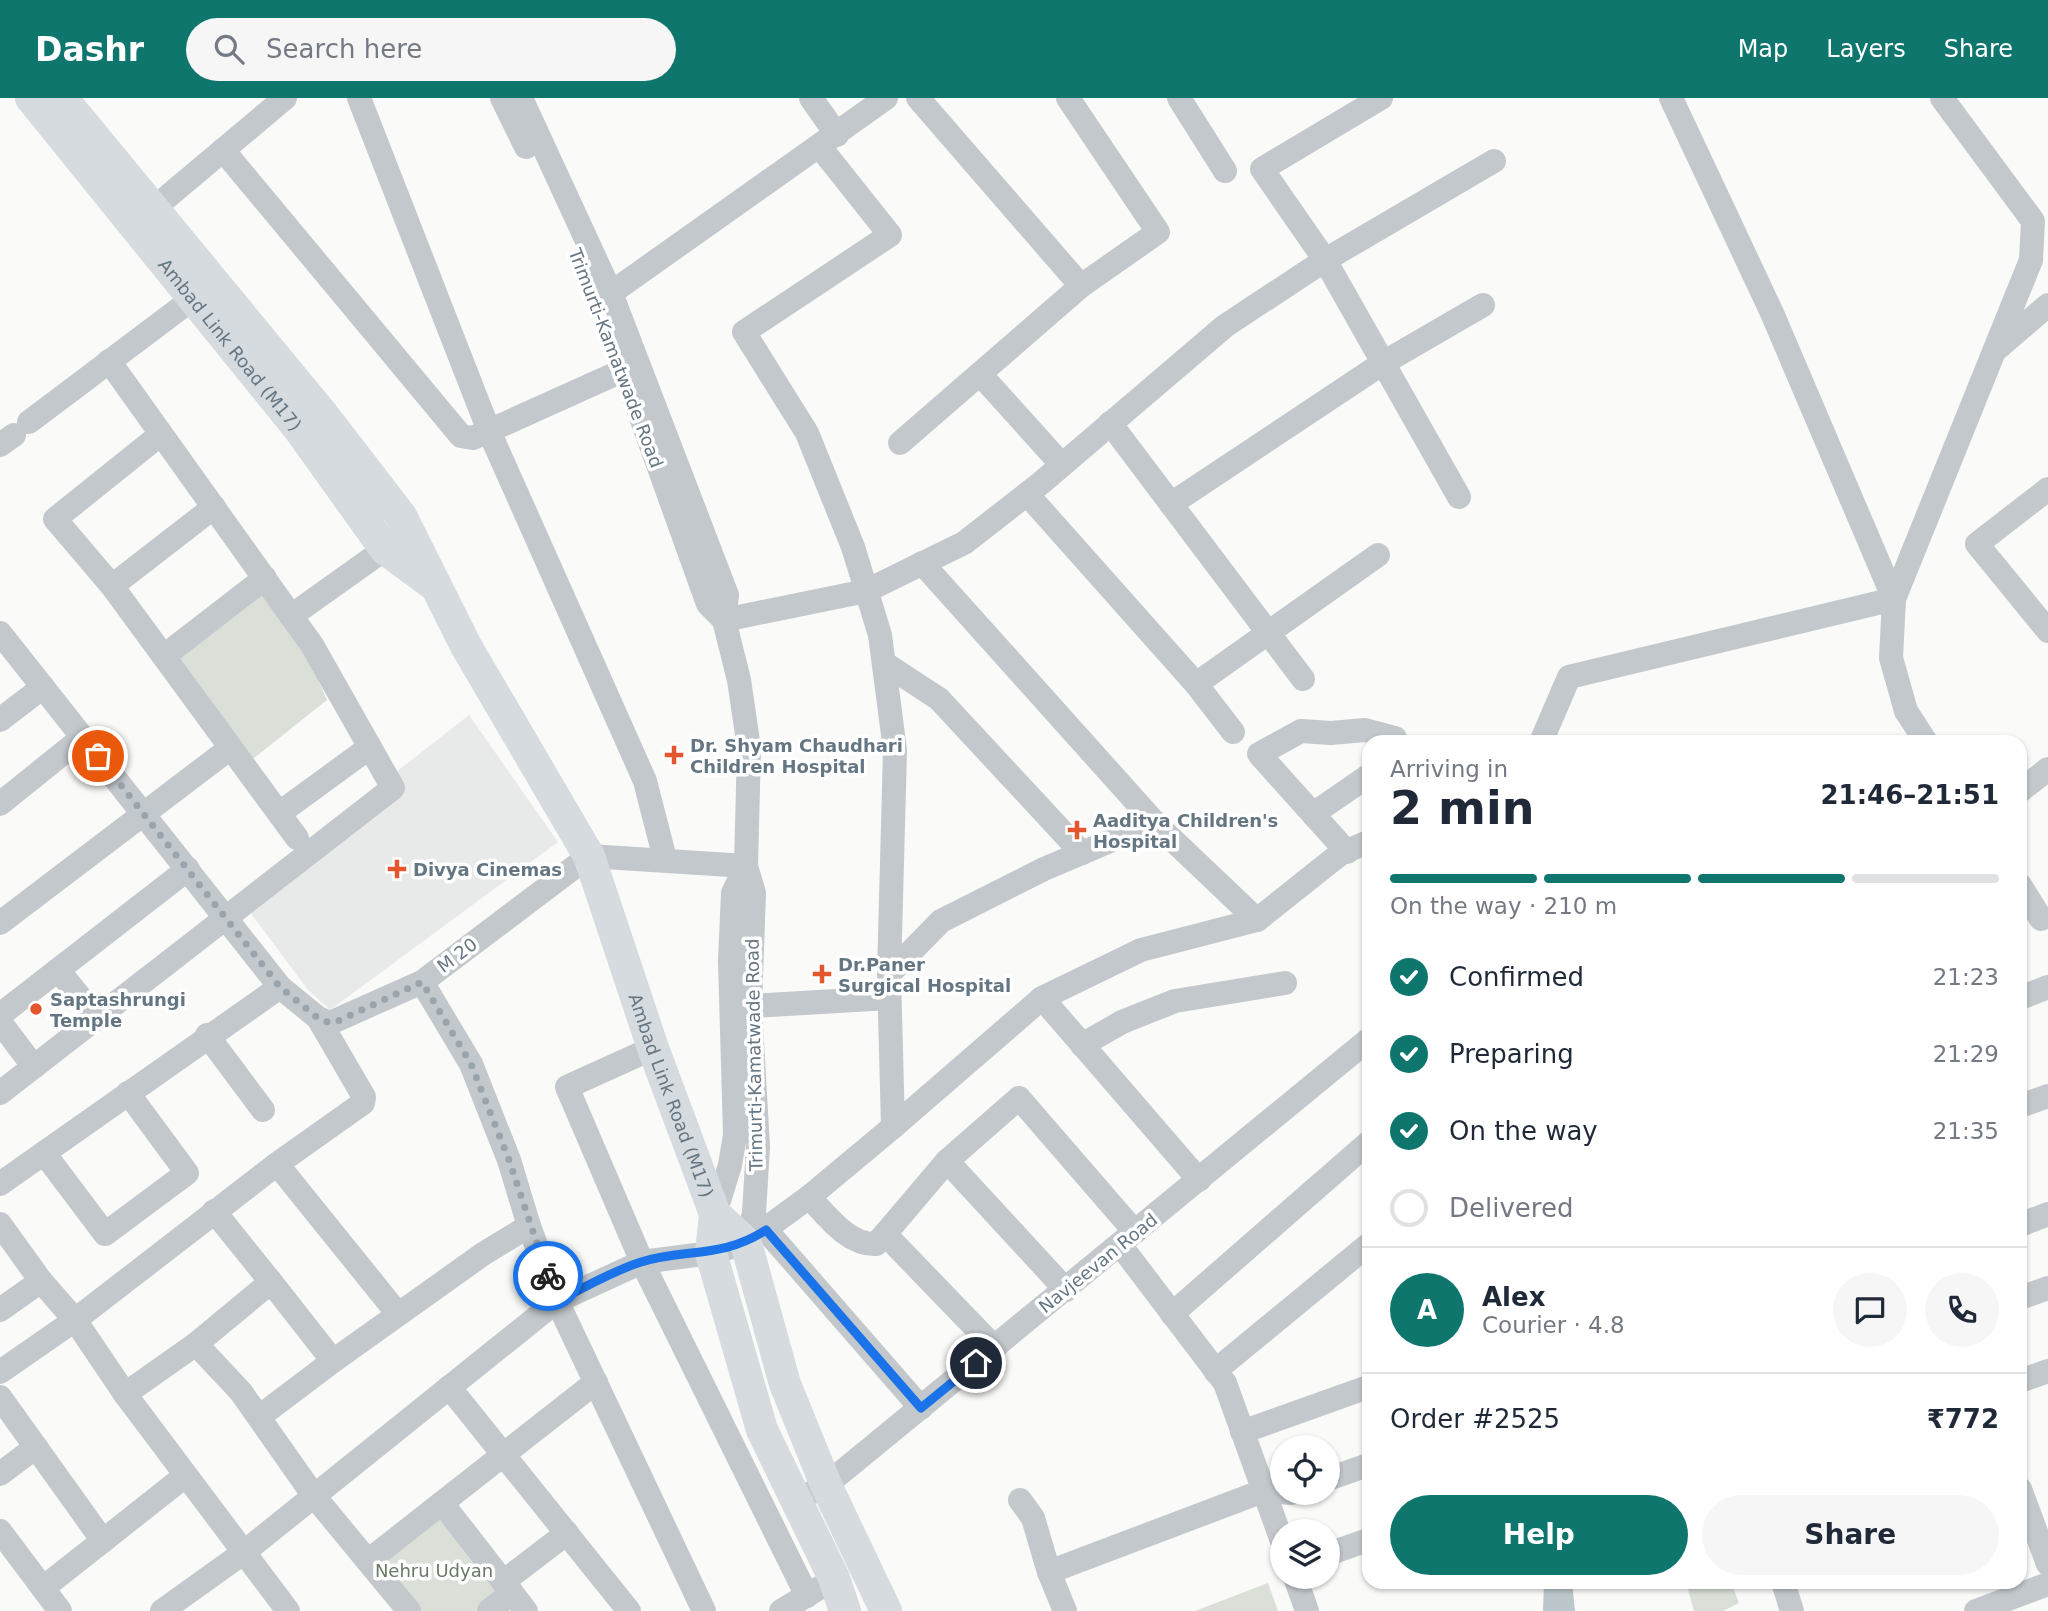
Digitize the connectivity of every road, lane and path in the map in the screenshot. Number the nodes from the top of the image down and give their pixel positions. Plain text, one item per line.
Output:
1 (31, 98) edge
2 (62, 98) edge
3 (285, 98) edge
4 (359, 98) edge
5 (502, 98) edge
6 (521, 98) edge
7 (811, 98) edge
8 (886, 98) edge
9 (918, 98) edge
10 (1068, 98) edge
11 (1179, 98) edge
12 (1381, 98) edge
13 (1677, 100) edge
14 (1949, 101) edge
15 (828, 141) junction
16 (223, 150) junction
17 (1494, 161) dead end
18 (1226, 171) dead end
19 (142, 218) junction
20 (2041, 228) edge
21 (1325, 260) junction
22 (1081, 286) junction
23 (604, 296) junction
24 (195, 297) junction
25 (2048, 305) edge
26 (1483, 306) dead end
27 (1995, 351) junction
28 (109, 361) junction
29 (1383, 363) junction
30 (624, 370) junction
31 (980, 374) junction
32 (1110, 423) junction
33 (489, 431) junction
34 (14, 434) edge
35 (161, 434) junction
36 (900, 443) dead end
37 (1062, 465) junction
38 (2048, 489) edge
39 (1027, 494) junction
40 (1459, 496) dead end
41 (1171, 504) junction
42 (214, 507) junction
43 (385, 549) junction
44 (1378, 555) dead end
45 (922, 563) junction
46 (265, 578) junction
47 (111, 586) junction
48 (435, 586) junction
49 (866, 591) junction
50 (1894, 599) junction
51 (291, 616) junction
52 (724, 620) junction
53 (2048, 631) edge
54 (0, 633) edge
55 (1268, 633) junction
56 (164, 656) junction
57 (884, 663) junction
58 (1303, 680) dead end
59 (1196, 684) junction
60 (43, 687) junction
61 (0, 720) edge
62 (1233, 732) dead end
63 (1384, 735) edge
64 (1544, 735) edge
65 (1921, 735) edge
66 (83, 737) junction
67 (370, 747) junction
68 (229, 749) junction
69 (2048, 769) edge
70 (1362, 780) edge
71 (2027, 786) edge
72 (0, 804) edge
73 (143, 812) junction
74 (281, 812) junction
75 (1313, 814) junction
76 (1157, 825) junction
77 (297, 838) dead end
78 (1358, 847) edge
79 (1082, 853) junction
80 (589, 856) junction
81 (665, 859) junction
82 (746, 866) junction
83 (188, 869) junction
84 (2027, 900) edge
85 (227, 917) junction
86 (2036, 918) edge
87 (1257, 920) junction
88 (0, 923) edge
89 (58, 970) junction
90 (889, 974) junction
91 (422, 982) junction
92 (1285, 983) dead end
93 (280, 987) junction
94 (2048, 987) edge
95 (2027, 995) edge
96 (889, 998) junction
97 (1042, 998) junction
98 (740, 1006) junction
99 (0, 1015) edge
100 (97, 1018) junction
101 (318, 1018) junction
102 (0, 1022) edge
103 (207, 1035) junction
104 (1083, 1045) junction
105 (1362, 1045) edge
106 (653, 1048) junction
107 (34, 1067) junction
108 (0, 1093) edge
109 (128, 1093) junction
110 (2048, 1096) edge
111 (2027, 1104) edge
112 (263, 1110) dead end
113 (893, 1128) junction
114 (1362, 1148) edge
115 (44, 1153) junction
116 (947, 1161) junction
117 (277, 1164) junction
118 (1199, 1180) junction
119 (0, 1184) edge
120 (809, 1198) junction
121 (214, 1211) junction
122 (715, 1214) junction
123 (2048, 1214) edge
124 (2027, 1222) edge
125 (0, 1224) edge
126 (529, 1226) junction
127 (885, 1234) junction
128 (756, 1236) junction
129 (1128, 1239) junction
130 (1362, 1250) edge
131 (711, 1253) junction
132 (642, 1262) junction
133 (41, 1280) junction
134 (271, 1282) junction
135 (2048, 1288) edge
136 (1066, 1290) junction
137 (2027, 1296) edge
138 (557, 1301) junction
139 (2, 1305) edge
140 (398, 1314) junction
141 (1172, 1314) junction
142 (75, 1320) junction
143 (197, 1344) junction
144 (995, 1348) junction
145 (333, 1361) junction
146 (1215, 1371) junction
147 (2048, 1371) edge
148 (0, 1372) edge
149 (2027, 1378) edge
150 (596, 1382) junction
151 (449, 1387) junction
152 (1362, 1389) edge
153 (124, 1394) junction
154 (0, 1397) edge
155 (921, 1408) junction
156 (259, 1417) junction
157 (1242, 1432) junction
158 (36, 1447) junction
159 (504, 1455) junction
160 (1362, 1467) edge
161 (0, 1474) edge
162 (1340, 1475) edge
163 (186, 1476) junction
164 (826, 1485) junction
165 (1263, 1491) junction
166 (1270, 1491) edge
167 (314, 1496) junction
168 (796, 1500) junction
169 (1020, 1500) dead end
170 (2027, 1501) edge
171 (442, 1503) junction
172 (1274, 1519) edge
173 (2041, 1524) edge
174 (0, 1531) edge
175 (566, 1533) junction
176 (103, 1541) junction
177 (1362, 1542) edge
178 (1340, 1550) edge
179 (243, 1553) junction
180 (368, 1561) junction
181 (2048, 1564) edge
182 (1049, 1572) junction
183 (834, 1578) junction
184 (2048, 1584) edge
185 (43, 1588) junction
186 (1299, 1589) edge
187 (1785, 1589) edge
188 (514, 1595) edge
189 (807, 1596) junction
190 (2012, 1605) edge
191 (625, 1610) edge
192 (60, 1611) edge
193 (162, 1611) edge
194 (288, 1611) edge
195 (409, 1611) edge
196 (489, 1611) edge
197 (705, 1611) edge
198 (780, 1611) edge
199 (845, 1611) edge
200 (886, 1611) edge
201 (1065, 1611) edge
202 (1307, 1611) edge
203 (1792, 1611) edge
204 (1976, 1611) edge

1 - 19 main road, Ambad Link Road (M17)
2 - 19 main road, Ambad Link Road (M17)
3 - 16 street
4 - 33 street
5 - 23 street, Trimurti-Kamatwade Road
6 - 23 street, Trimurti-Kamatwade Road
7 - 15 street
8 - 15 street
9 - 22 street
10 - 22 street
11 - 18 street
12 - 21 street
13 - 50 street
14 - 20 street
15 - 23 street
15 - 49 street
16 - 19 street
16 - 33 street
17 - 21 street
19 - 24 main road, Ambad Link Road (M17)
19 - 48 main road, Ambad Link Road (M17)
20 - 27 street
21 - 29 street
21 - 32 street
22 - 31 street
23 - 30 street, Trimurti-Kamatwade Road
23 - 52 street, Trimurti-Kamatwade Road
24 - 28 street
24 - 43 main road, Ambad Link Road (M17)
25 - 27 street
26 - 29 street
27 - 50 street
28 - 34 street
28 - 35 street
29 - 40 street
29 - 41 street
30 - 33 street
30 - 52 street, Trimurti-Kamatwade Road
31 - 36 street
31 - 37 street
32 - 37 street
32 - 41 street
33 - 81 street
35 - 42 street
35 - 47 street
37 - 39 street
38 - 53 street
39 - 45 street
39 - 59 street
41 - 55 street
42 - 46 street
42 - 47 street
43 - 48 main road, Ambad Link Road (M17)
43 - 51 street
44 - 55 street
45 - 49 street
45 - 76 street
46 - 51 street
46 - 56 street
47 - 56 street
48 - 80 main road, Ambad Link Road (M17)
49 - 52 street
49 - 57 street
50 - 64 street
50 - 65 street
51 - 67 street
52 - 82 street, Trimurti-Kamatwade Road
54 - 60 street
55 - 58 street
55 - 59 street
56 - 68 street
57 - 79 street
57 - 90 street
59 - 62 street
60 - 61 street
60 - 66 street
63 - 75 street
66 - 72 street
66 - 73 street
67 - 74 street
67 - 85 street
68 - 73 street
68 - 74 street
69 - 71 street
70 - 75 street
73 - 83 street
73 - 88 street
74 - 77 street
75 - 78 street
76 - 79 street
76 - 87 street
78 - 87 street
79 - 90 street
80 - 81 street
80 - 91 street, M 20
80 - 106 main road, Ambad Link Road (M17)
81 - 82 street
82 - 98 street, Trimurti-Kamatwade Road
83 - 85 street
83 - 89 street
84 - 86 street
85 - 93 street
85 - 100 street
87 - 97 street
89 - 99 street
89 - 100 street
90 - 96 street
91 - 101 street, M 20
91 - 126 street
92 - 104 street
93 - 101 street
93 - 103 street
94 - 95 street
96 - 98 street
96 - 113 street
97 - 104 street
97 - 113 street
98 - 122 street, Trimurti-Kamatwade Road
98 - 128 street, Trimurti-Kamatwade Road
100 - 107 street
101 - 117 street
102 - 107 street
103 - 109 street
103 - 112 street
104 - 118 street
105 - 118 street, Navjeevan Road
106 - 122 main road, Ambad Link Road (M17)
106 - 132 street
107 - 108 street
109 - 115 street
109 - 115 street
110 - 111 street
113 - 120 street
114 - 141 street
115 - 119 street
116 - 127 street
116 - 129 street
116 - 136 street
117 - 121 street
117 - 140 street
118 - 129 street, Navjeevan Road
120 - 127 street
120 - 128 street
121 - 134 street
121 - 142 street
122 - 128 main road, Ambad Link Road (M17)
122 - 131 main road
123 - 124 street
125 - 133 street
126 - 138 street
126 - 140 street
127 - 144 street
128 - 131 street
128 - 155 street
128 - 164 main road
129 - 136 street, Navjeevan Road
129 - 141 street
130 - 146 street
131 - 132 street
131 - 168 main road
132 - 138 street
132 - 189 street
133 - 139 street
133 - 142 street
134 - 143 street
134 - 145 street
135 - 137 street
136 - 144 street, Navjeevan Road
138 - 150 street
138 - 151 street
140 - 145 street
141 - 146 street
142 - 148 street
142 - 153 street
143 - 153 street
143 - 156 street
144 - 155 street, Navjeevan Road
145 - 156 street
146 - 157 street
147 - 149 street
150 - 159 street
150 - 197 street
151 - 159 street
151 - 167 street
152 - 157 street
153 - 163 street
154 - 158 street
155 - 164 street, Navjeevan Road
156 - 167 street
157 - 165 street
158 - 161 street
158 - 176 street
159 - 171 street
159 - 175 street
160 - 162 street
163 - 176 street
163 - 179 street
164 - 168 street, Navjeevan Road
164 - 200 main road
165 - 166 street
165 - 172 street
165 - 182 street
167 - 179 street
167 - 180 street
168 - 183 main road
169 - 182 street
170 - 173 street
171 - 180 street
171 - 188 street
173 - 181 street
174 - 185 street
175 - 188 street
175 - 191 street
176 - 185 street
177 - 178 street
179 - 193 street
179 - 194 street
180 - 195 street
182 - 201 street
183 - 189 street
183 - 199 main road
184 - 190 street
185 - 192 street
186 - 202 street
187 - 203 street
188 - 196 street
189 - 198 street
190 - 204 street

